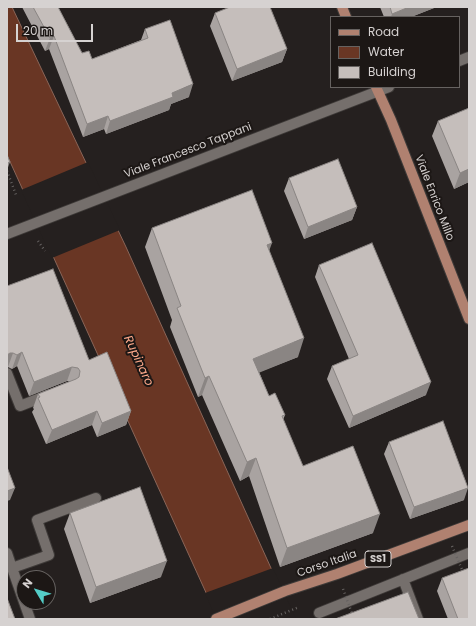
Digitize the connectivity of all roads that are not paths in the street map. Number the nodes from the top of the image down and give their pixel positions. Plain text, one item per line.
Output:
1 (377, 89) edge
2 (7, 234) edge
3 (469, 319) edge
4 (7, 373) edge
5 (55, 393) edge
6 (96, 498) dead end
7 (469, 525) edge
8 (7, 553) edge
9 (469, 553) edge
10 (12, 568) junction
11 (403, 579) junction
12 (319, 613) dead end
13 (30, 619) edge
14 (216, 619) edge
15 (418, 619) edge

1 - 2 main road, Viale Francesco Tappani
1 - 3 main road, Viale Enrico Millo
4 - 5 main road
6 - 10 main road
7 - 14 main road, Corso Italia / SS1
8 - 10 main road
9 - 11 main road
10 - 13 main road
11 - 12 main road
11 - 15 main road

